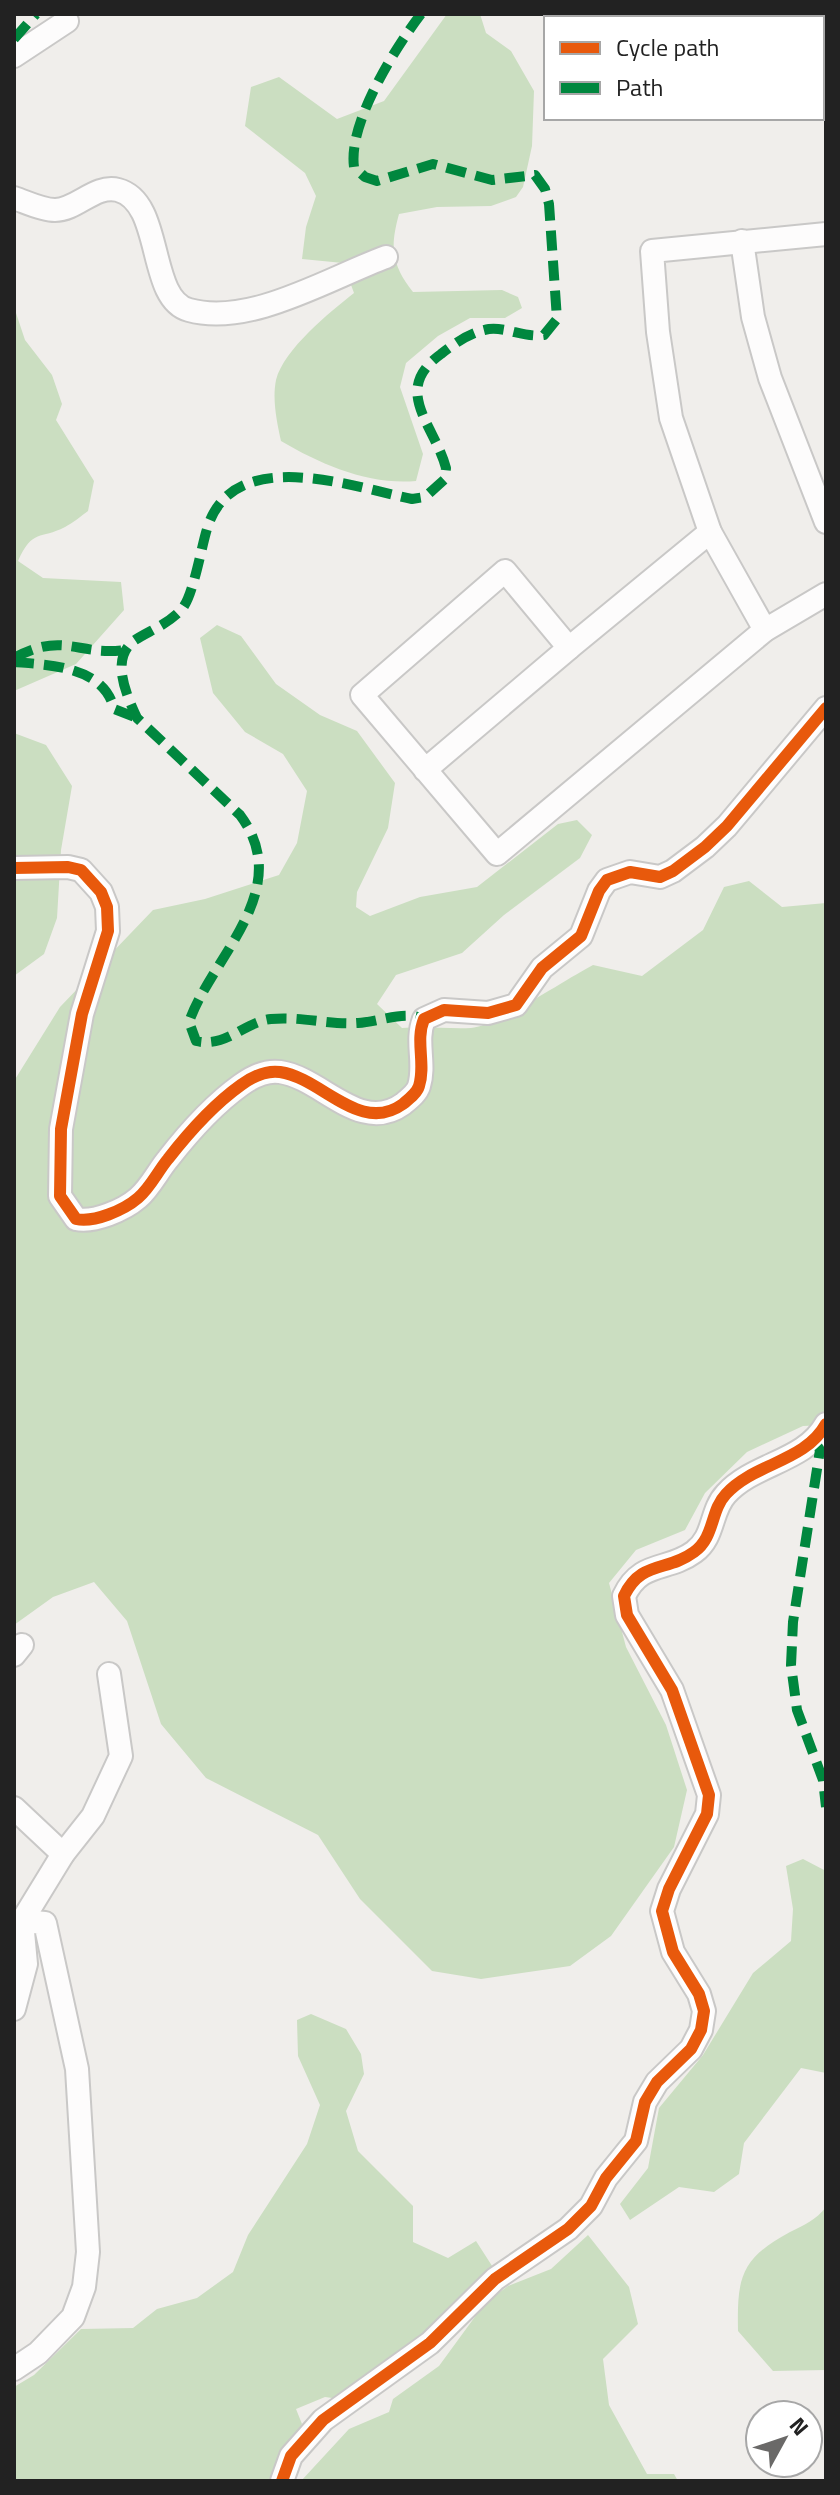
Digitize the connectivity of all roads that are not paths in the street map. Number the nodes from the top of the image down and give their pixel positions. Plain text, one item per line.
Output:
1 (67, 21) dead end
2 (14, 56) edge
3 (14, 198) edge
4 (826, 234) edge
5 (742, 241) junction
6 (386, 257) dead end
7 (826, 522) edge
8 (710, 532) junction
9 (826, 594) edge
10 (765, 630) junction
11 (569, 648) junction
12 (826, 708) edge
13 (425, 770) junction
14 (14, 868) edge
15 (826, 1424) edge
16 (109, 1674) dead end
17 (14, 1808) edge
18 (63, 1854) junction
19 (20, 1934) edge
20 (14, 2009) edge
21 (14, 2369) edge
22 (282, 2481) edge

1 - 2 street
3 - 6 street
4 - 5 street
5 - 7 street
5 - 8 street
8 - 10 street
8 - 11 street
9 - 10 street
10 - 13 street
11 - 13 street
11 - 13 street
12 - 14 street
15 - 22 street
16 - 18 street
17 - 18 street
18 - 19 street
19 - 20 street
19 - 21 street

